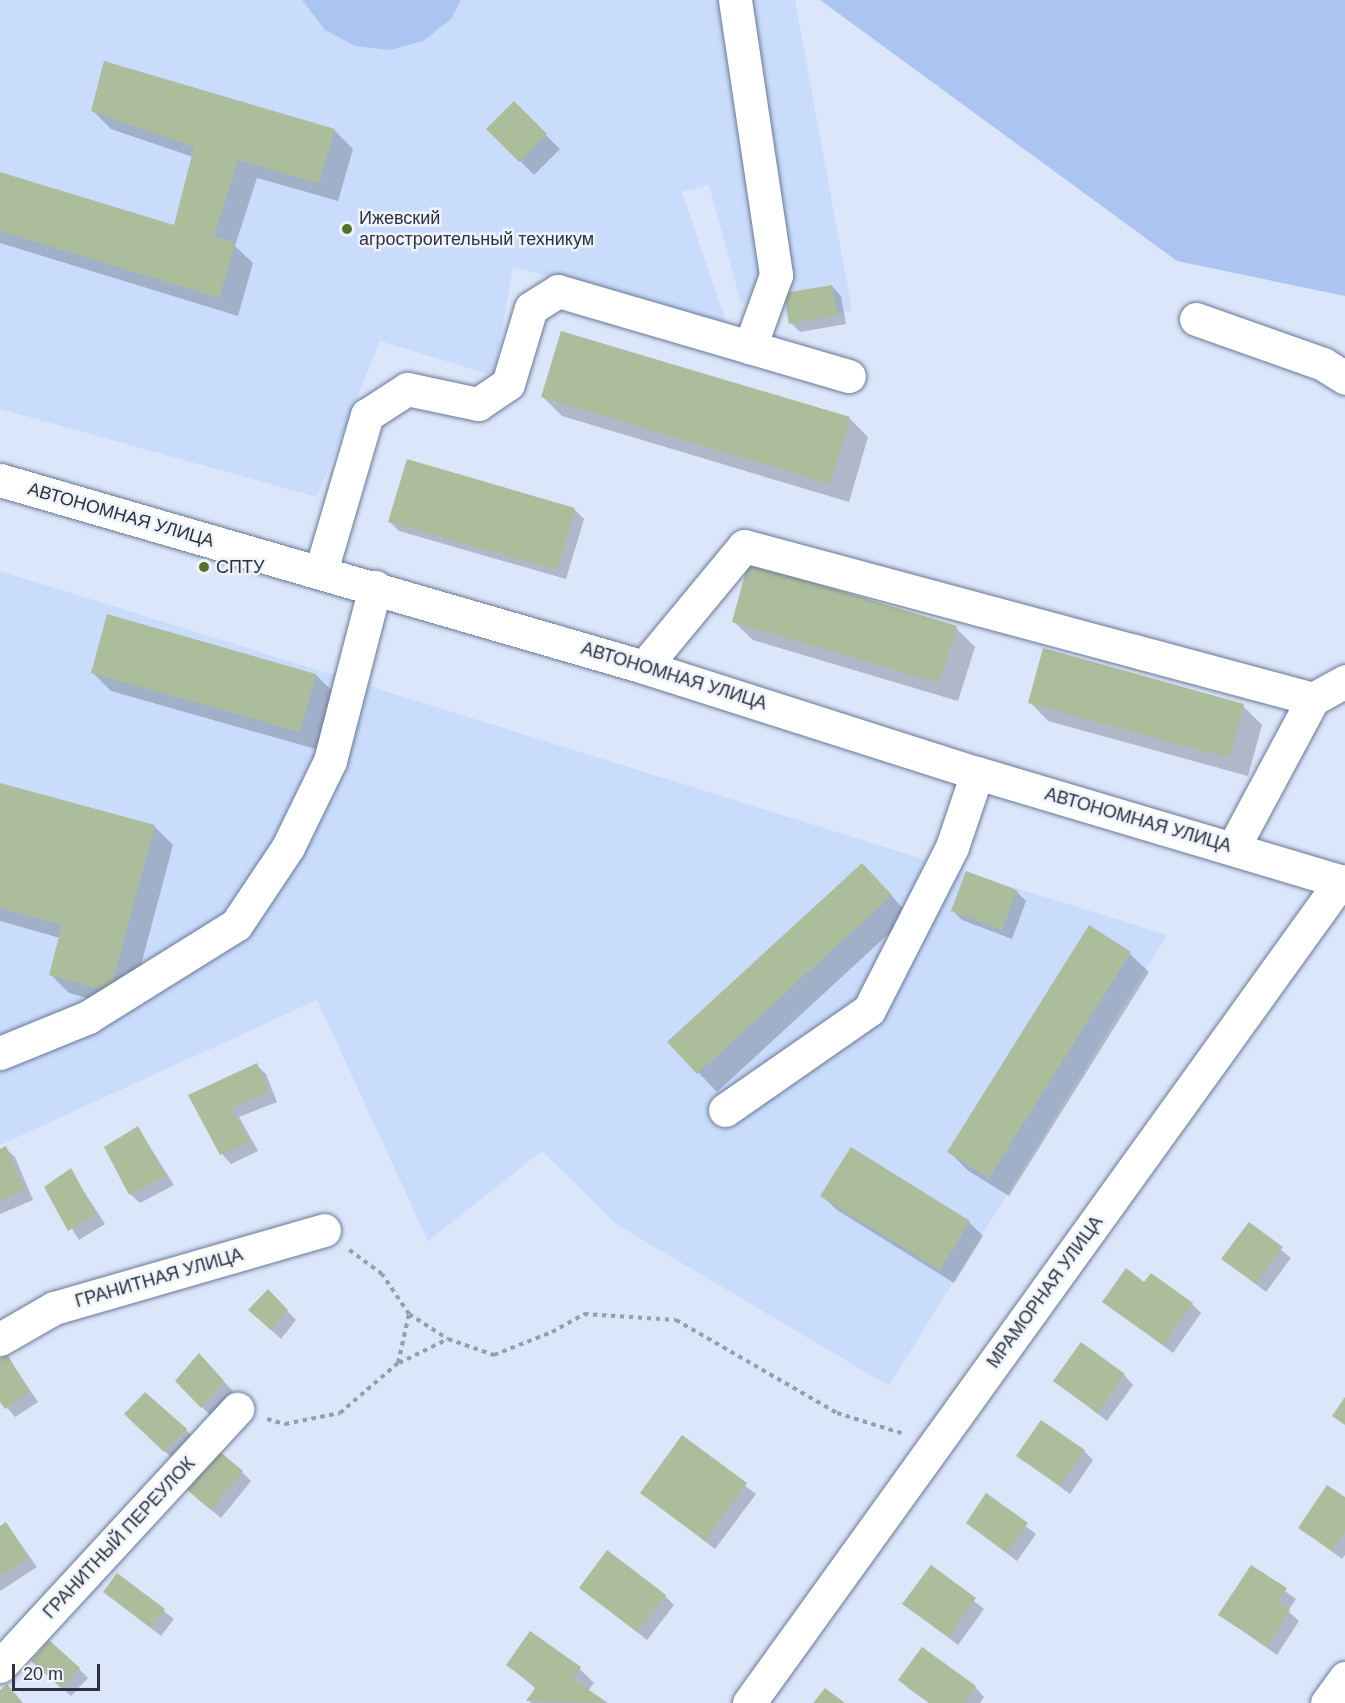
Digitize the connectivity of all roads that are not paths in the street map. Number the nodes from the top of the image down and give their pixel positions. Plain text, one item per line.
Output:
1 (735, 0) edge
2 (1196, 319) dead end
3 (750, 347) junction
4 (849, 376) dead end
5 (1345, 378) edge
6 (0, 480) edge
7 (321, 572) junction
8 (375, 587) junction
9 (644, 667) junction
10 (1345, 681) edge
11 (1313, 699) junction
12 (977, 773) junction
13 (1233, 848) junction
14 (1343, 882) edge
15 (0, 1053) edge
16 (725, 1110) dead end
17 (324, 1230) road end
18 (0, 1339) edge
19 (237, 1409) road end
20 (1, 1664) edge
21 (1345, 1678) edge
22 (749, 1703) edge
23 (1327, 1703) edge

1 - 3 street
2 - 5 street
3 - 4 street
3 - 7 street
6 - 7 street, АВТОНОМНАЯ УЛИЦА
7 - 8 street, АВТОНОМНАЯ УЛИЦА
8 - 9 street, АВТОНОМНАЯ УЛИЦА
8 - 15 street
9 - 11 street
9 - 12 street, АВТОНОМНАЯ УЛИЦА
10 - 11 street
11 - 13 street
12 - 13 street, АВТОНОМНАЯ УЛИЦА
12 - 16 street
13 - 14 street, АВТОНОМНАЯ УЛИЦА
14 - 22 street, МРАМОРНАЯ УЛИЦА
17 - 18 street, ГРАНИТНАЯ УЛИЦА
19 - 20 street, ГРАНИТНЫЙ ПЕРЕУЛОК
21 - 23 street

